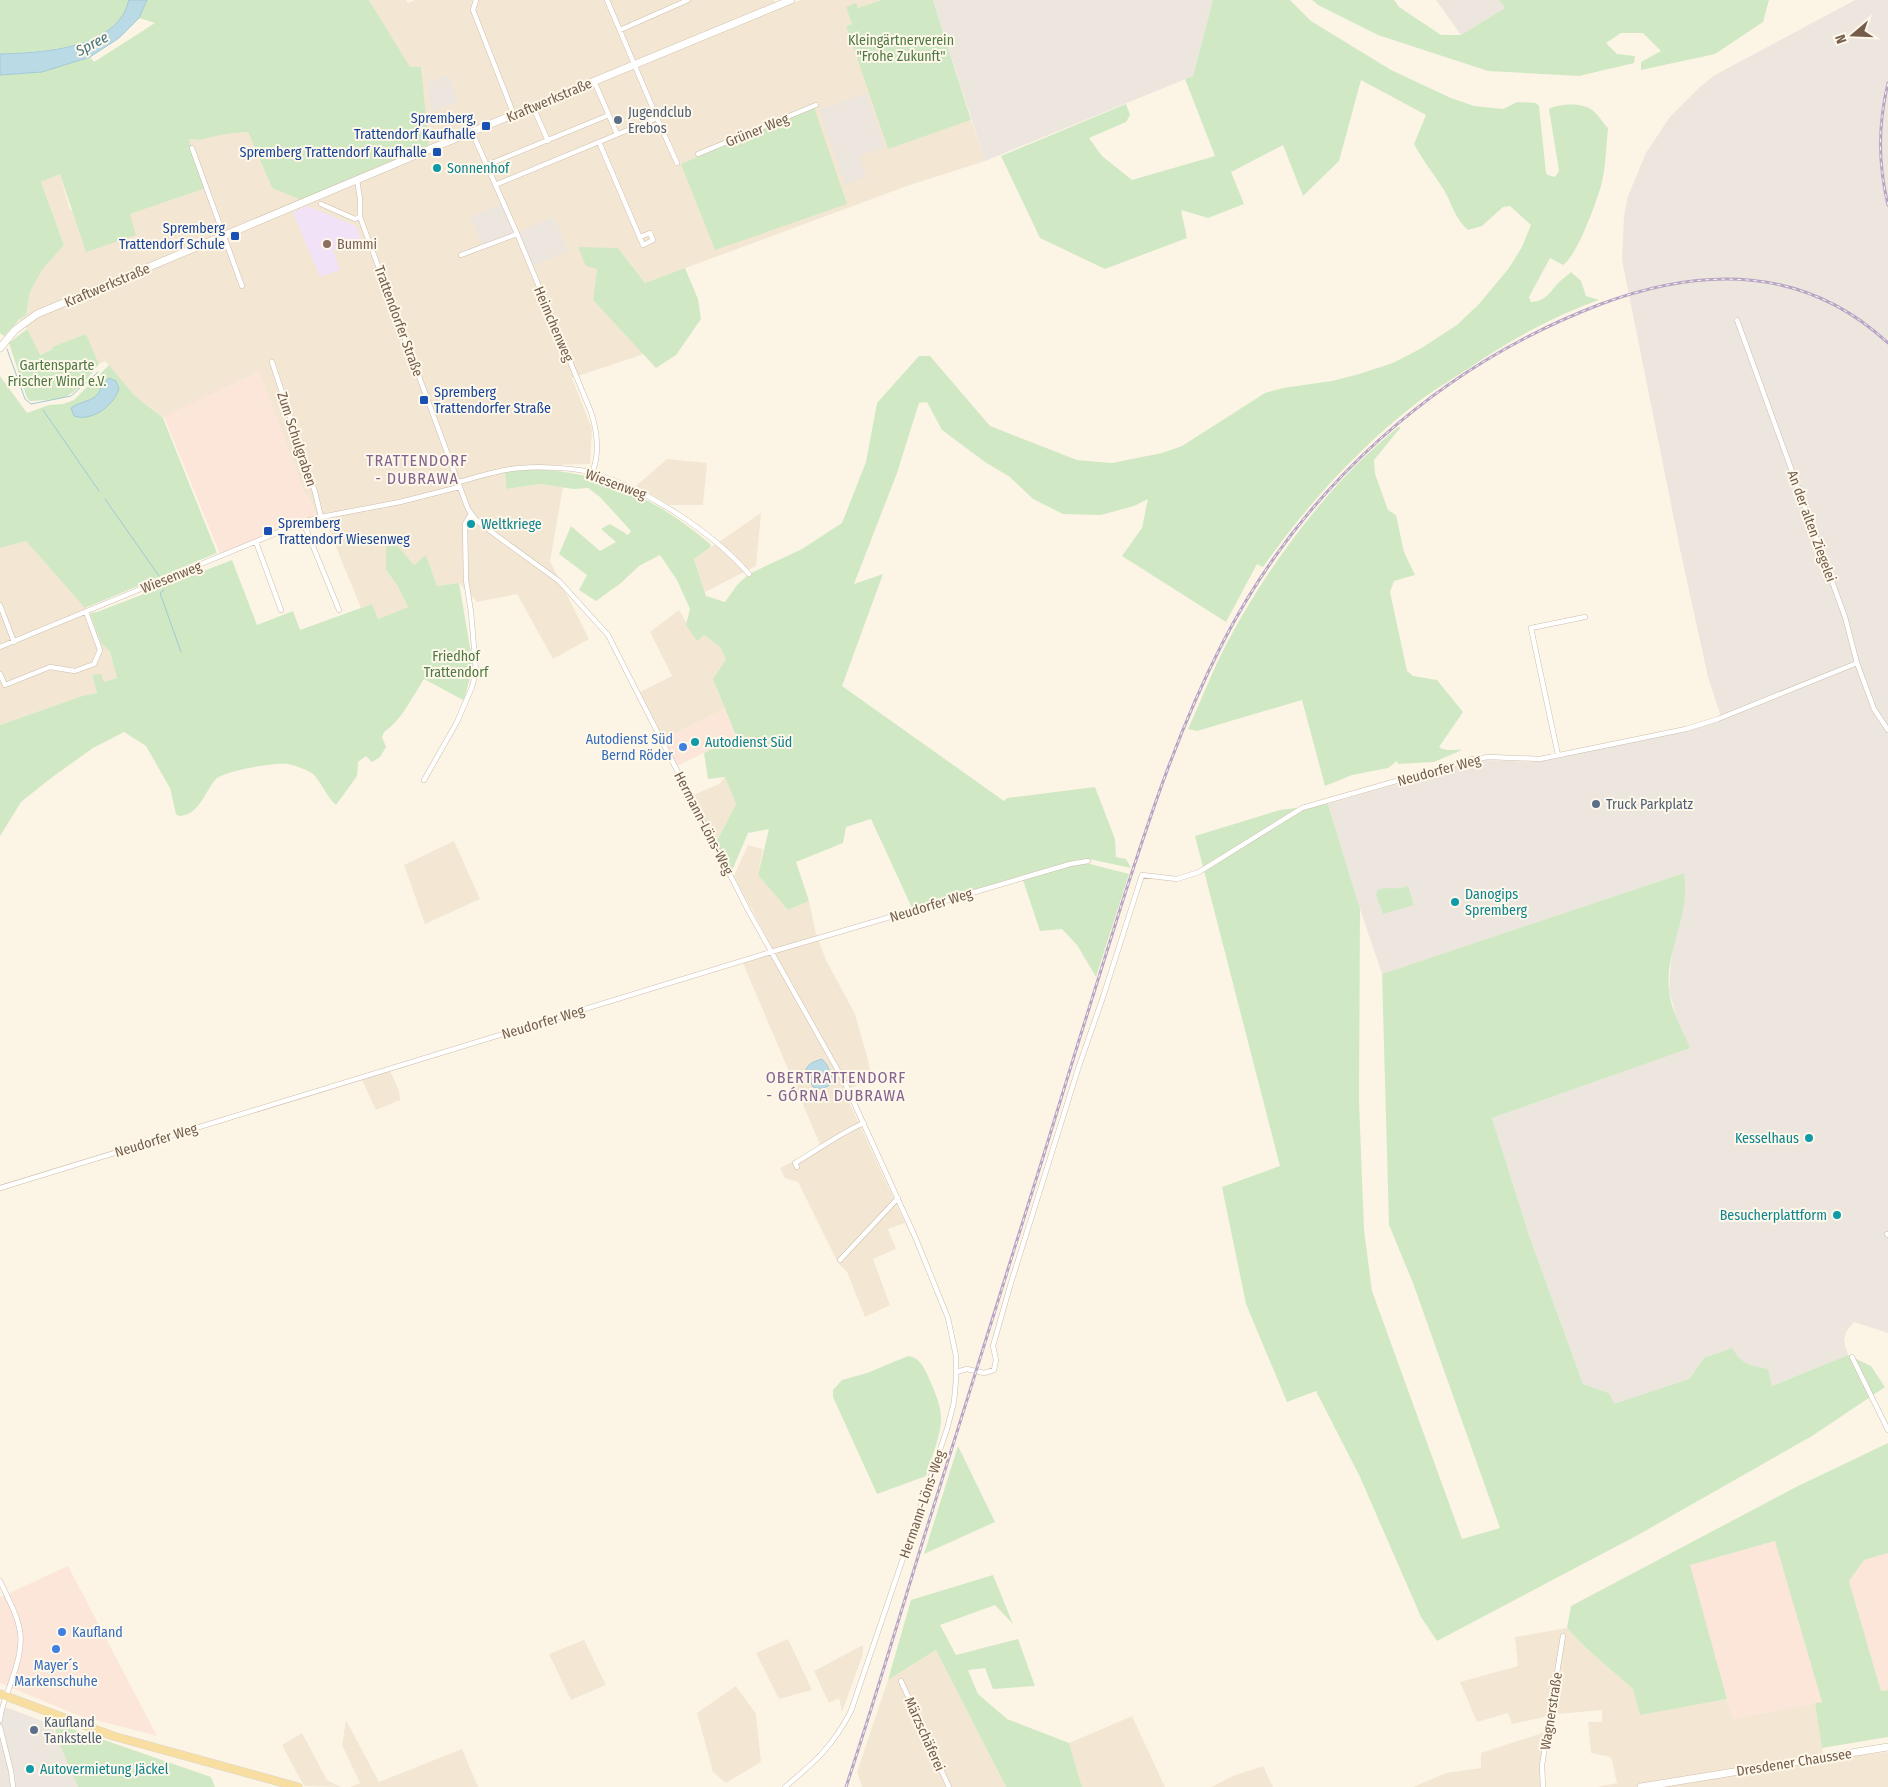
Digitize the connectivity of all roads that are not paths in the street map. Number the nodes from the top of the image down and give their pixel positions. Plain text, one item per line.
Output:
1 (476, 0) edge
2 (607, 0) edge
3 (688, 0) edge
4 (791, 0) edge
5 (620, 30) junction
6 (635, 64) junction
7 (594, 81) junction
8 (816, 105) dead end
9 (533, 107) junction
10 (514, 115) junction
11 (609, 115) junction
12 (657, 118) junction
13 (472, 132) junction
14 (617, 134) junction
15 (548, 141) junction
16 (599, 142) junction
17 (192, 148) dead end
18 (698, 154) dead end
19 (677, 163) dead end
20 (487, 165) junction
21 (357, 180) junction
22 (495, 185) junction
23 (321, 204) dead end
24 (360, 217) junction
25 (517, 234) junction
26 (224, 236) junction
27 (640, 238) dead end
28 (461, 255) dead end
29 (242, 286) dead end
30 (1737, 320) dead end
31 (0, 348) edge
32 (272, 362) dead end
33 (592, 473) junction
34 (459, 484) junction
35 (471, 514) junction
36 (321, 517) junction
37 (303, 522) junction
38 (256, 542) junction
39 (749, 574) dead end
40 (0, 605) edge
41 (281, 610) dead end
42 (339, 610) dead end
43 (86, 612) junction
44 (1585, 617) dead end
45 (14, 642) junction
46 (0, 647) edge
47 (1857, 663) junction
48 (0, 674) edge
49 (2, 686) edge
50 (1888, 730) edge
51 (1558, 755) junction
52 (424, 780) dead end
53 (1088, 861) dead end
54 (771, 952) junction
55 (864, 1123) junction
56 (797, 1167) dead end
57 (0, 1188) edge
58 (898, 1198) junction
59 (840, 1260) dead end
60 (1852, 1357) dead end
61 (956, 1372) junction
62 (1888, 1430) edge
63 (0, 1581) edge
64 (1563, 1636) dead end
65 (901, 1681) dead end
66 (3, 1696) edge
67 (0, 1720) edge
68 (0, 1727) edge
69 (1888, 1747) edge
70 (13, 1787) edge
71 (298, 1787) edge
72 (785, 1787) edge
73 (949, 1787) edge
74 (1543, 1787) edge
75 (1641, 1787) edge

1 - 10 street
2 - 5 street
3 - 5 street
4 - 6 main road, Kraftwerkstraße
5 - 6 street
6 - 7 main road, Kraftwerkstraße
6 - 12 street
7 - 9 main road, Kraftwerkstraße
7 - 11 street
8 - 18 street, Grüner Weg
9 - 10 main road, Kraftwerkstraße
9 - 15 street
10 - 13 main road, Kraftwerkstraße
11 - 14 street
11 - 15 street
12 - 14 street
12 - 19 street
13 - 20 street, Heimchenweg
13 - 21 main road, Kraftwerkstraße
14 - 16 street
15 - 20 street
16 - 22 street
16 - 27 street
17 - 26 street
20 - 22 street, Heimchenweg
21 - 24 street, Trattendorfer Straße
21 - 26 main road, Kraftwerkstraße
22 - 25 street, Heimchenweg
23 - 24 street
24 - 34 street, Trattendorfer Straße
25 - 28 street
25 - 33 street, Heimchenweg
26 - 29 street
26 - 31 main road, Kraftwerkstraße
30 - 47 street, An der alten Ziegelei
32 - 36 street, Zum Schulgraben
33 - 34 street, Wiesenweg
33 - 39 street, Wiesenweg
34 - 35 street, Hermann-Löns-Weg
34 - 36 street, Wiesenweg
35 - 52 street
35 - 54 street, Hermann-Löns-Weg
36 - 37 street, Wiesenweg
37 - 38 street, Wiesenweg
37 - 42 street
38 - 41 street
38 - 43 street, Wiesenweg
40 - 45 street
43 - 45 street, Wiesenweg
43 - 49 street
44 - 51 street
45 - 46 street, Wiesenweg
47 - 50 street, An der alten Ziegelei
47 - 51 street, Neudorfer Weg
48 - 49 street
51 - 61 street, Neudorfer Weg
53 - 54 street, Neudorfer Weg
54 - 55 street, Hermann-Löns-Weg
54 - 57 street, Neudorfer Weg
55 - 56 street
55 - 58 street, Hermann-Löns-Weg
58 - 59 street
58 - 61 street, Hermann-Löns-Weg
60 - 62 street
61 - 72 street, Hermann-Löns-Weg
63 - 66 street
64 - 74 street, Wagnerstraße
65 - 73 street, Märzschäferei
66 - 67 street
66 - 71 main road
68 - 70 street
69 - 75 main road, Dresdener Chaussee

